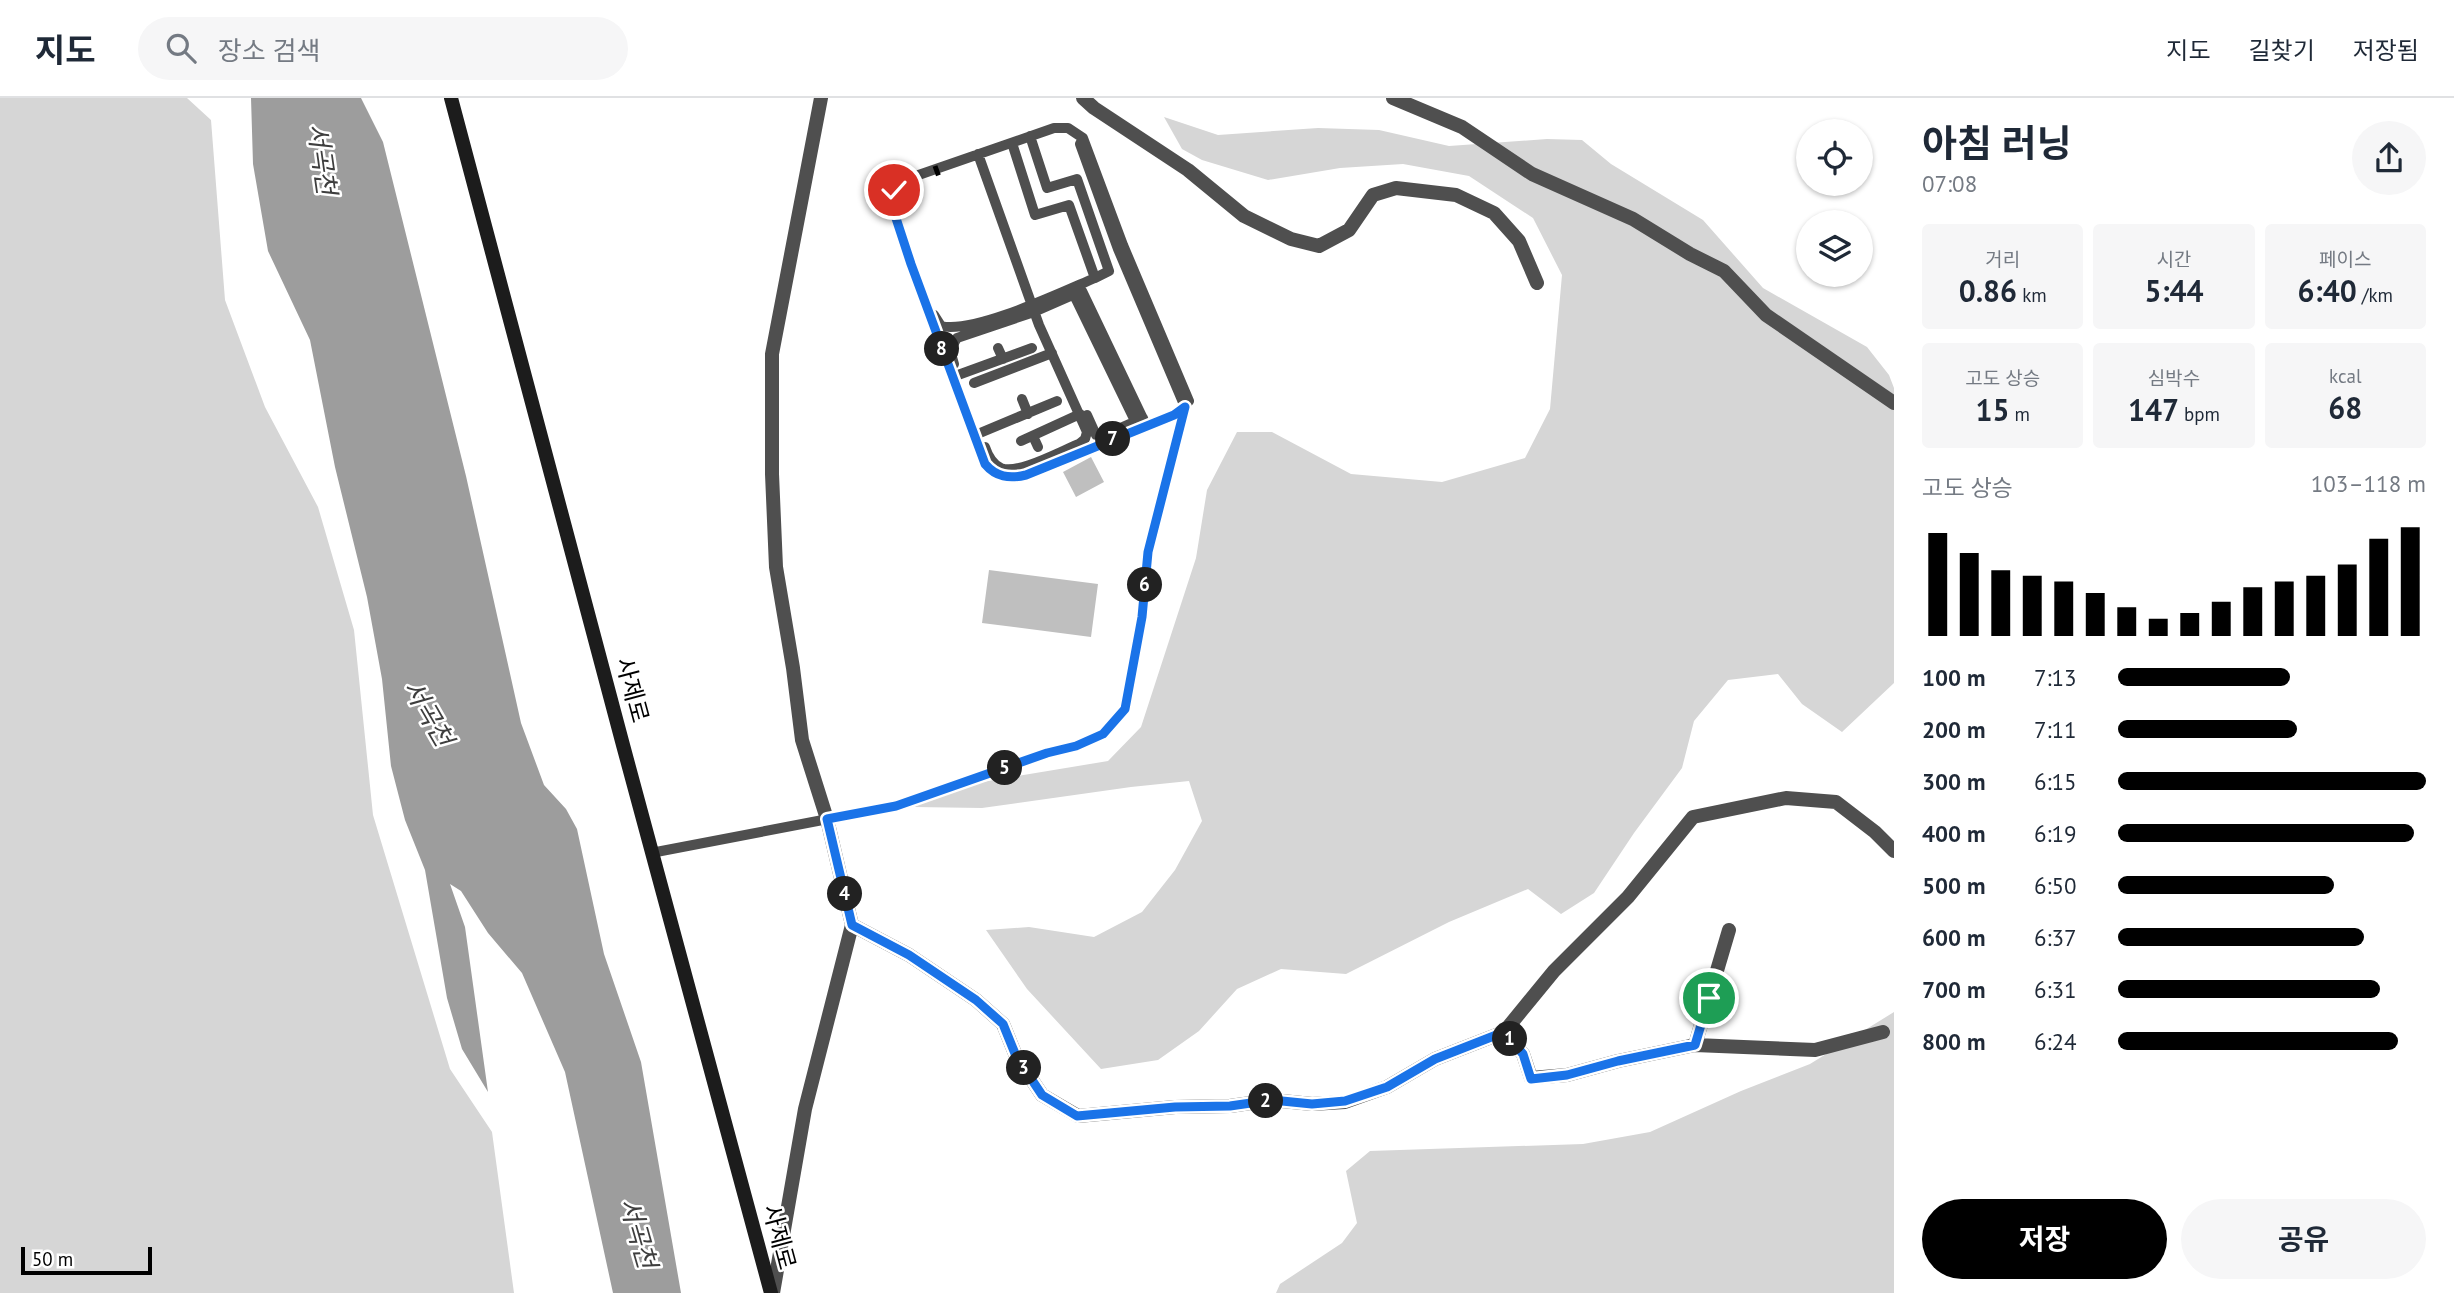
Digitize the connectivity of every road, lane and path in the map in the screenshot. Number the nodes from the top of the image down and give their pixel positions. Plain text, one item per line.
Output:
1 (450, 98) edge
2 (821, 98) edge
3 (1083, 98) edge
4 (1393, 98) edge
5 (1030, 136) junction
6 (1012, 143) junction
7 (982, 155) junction
8 (1094, 278) junction
9 (1537, 283) dead end
10 (1035, 308) junction
11 (998, 348) dead end
12 (1032, 348) dead end
13 (1052, 354) junction
14 (1003, 359) junction
15 (958, 375) junction
16 (974, 383) dead end
17 (1022, 399) dead end
18 (1056, 401) dead end
19 (1894, 403) edge
20 (1187, 404) junction
21 (1028, 414) junction
22 (1080, 414) junction
23 (1141, 423) junction
24 (980, 433) junction
25 (1033, 436) junction
26 (1021, 441) dead end
27 (1038, 447) dead end
28 (827, 819) junction
29 (1894, 851) edge
30 (651, 853) junction
31 (852, 925) junction
32 (1729, 930) dead end
33 (1504, 1032) junction
34 (1882, 1032) dead end
35 (1695, 1045) junction
36 (772, 1293) edge

1 - 30 street, 사제로
2 - 28 street
3 - 9 street
4 - 19 street
5 - 6 lane
5 - 8 lane
5 - 20 lane
6 - 7 lane
6 - 8 lane
7 - 10 lane
7 - 10 lane
7 - 23 lane
8 - 10 lane
10 - 13 lane
10 - 15 lane
10 - 23 lane
10 - 23 lane
11 - 14 lane
12 - 14 lane
13 - 16 lane
13 - 22 lane
14 - 15 lane
15 - 24 lane
17 - 21 lane
18 - 21 lane
20 - 23 lane
20 - 28 lane
21 - 24 lane
22 - 24 lane
22 - 25 lane
25 - 26 lane
25 - 27 lane
28 - 30 lane
28 - 31 street
29 - 33 street
30 - 36 street, 사제로
31 - 33 street
31 - 36 street
32 - 35 street
33 - 35 street
34 - 35 street

